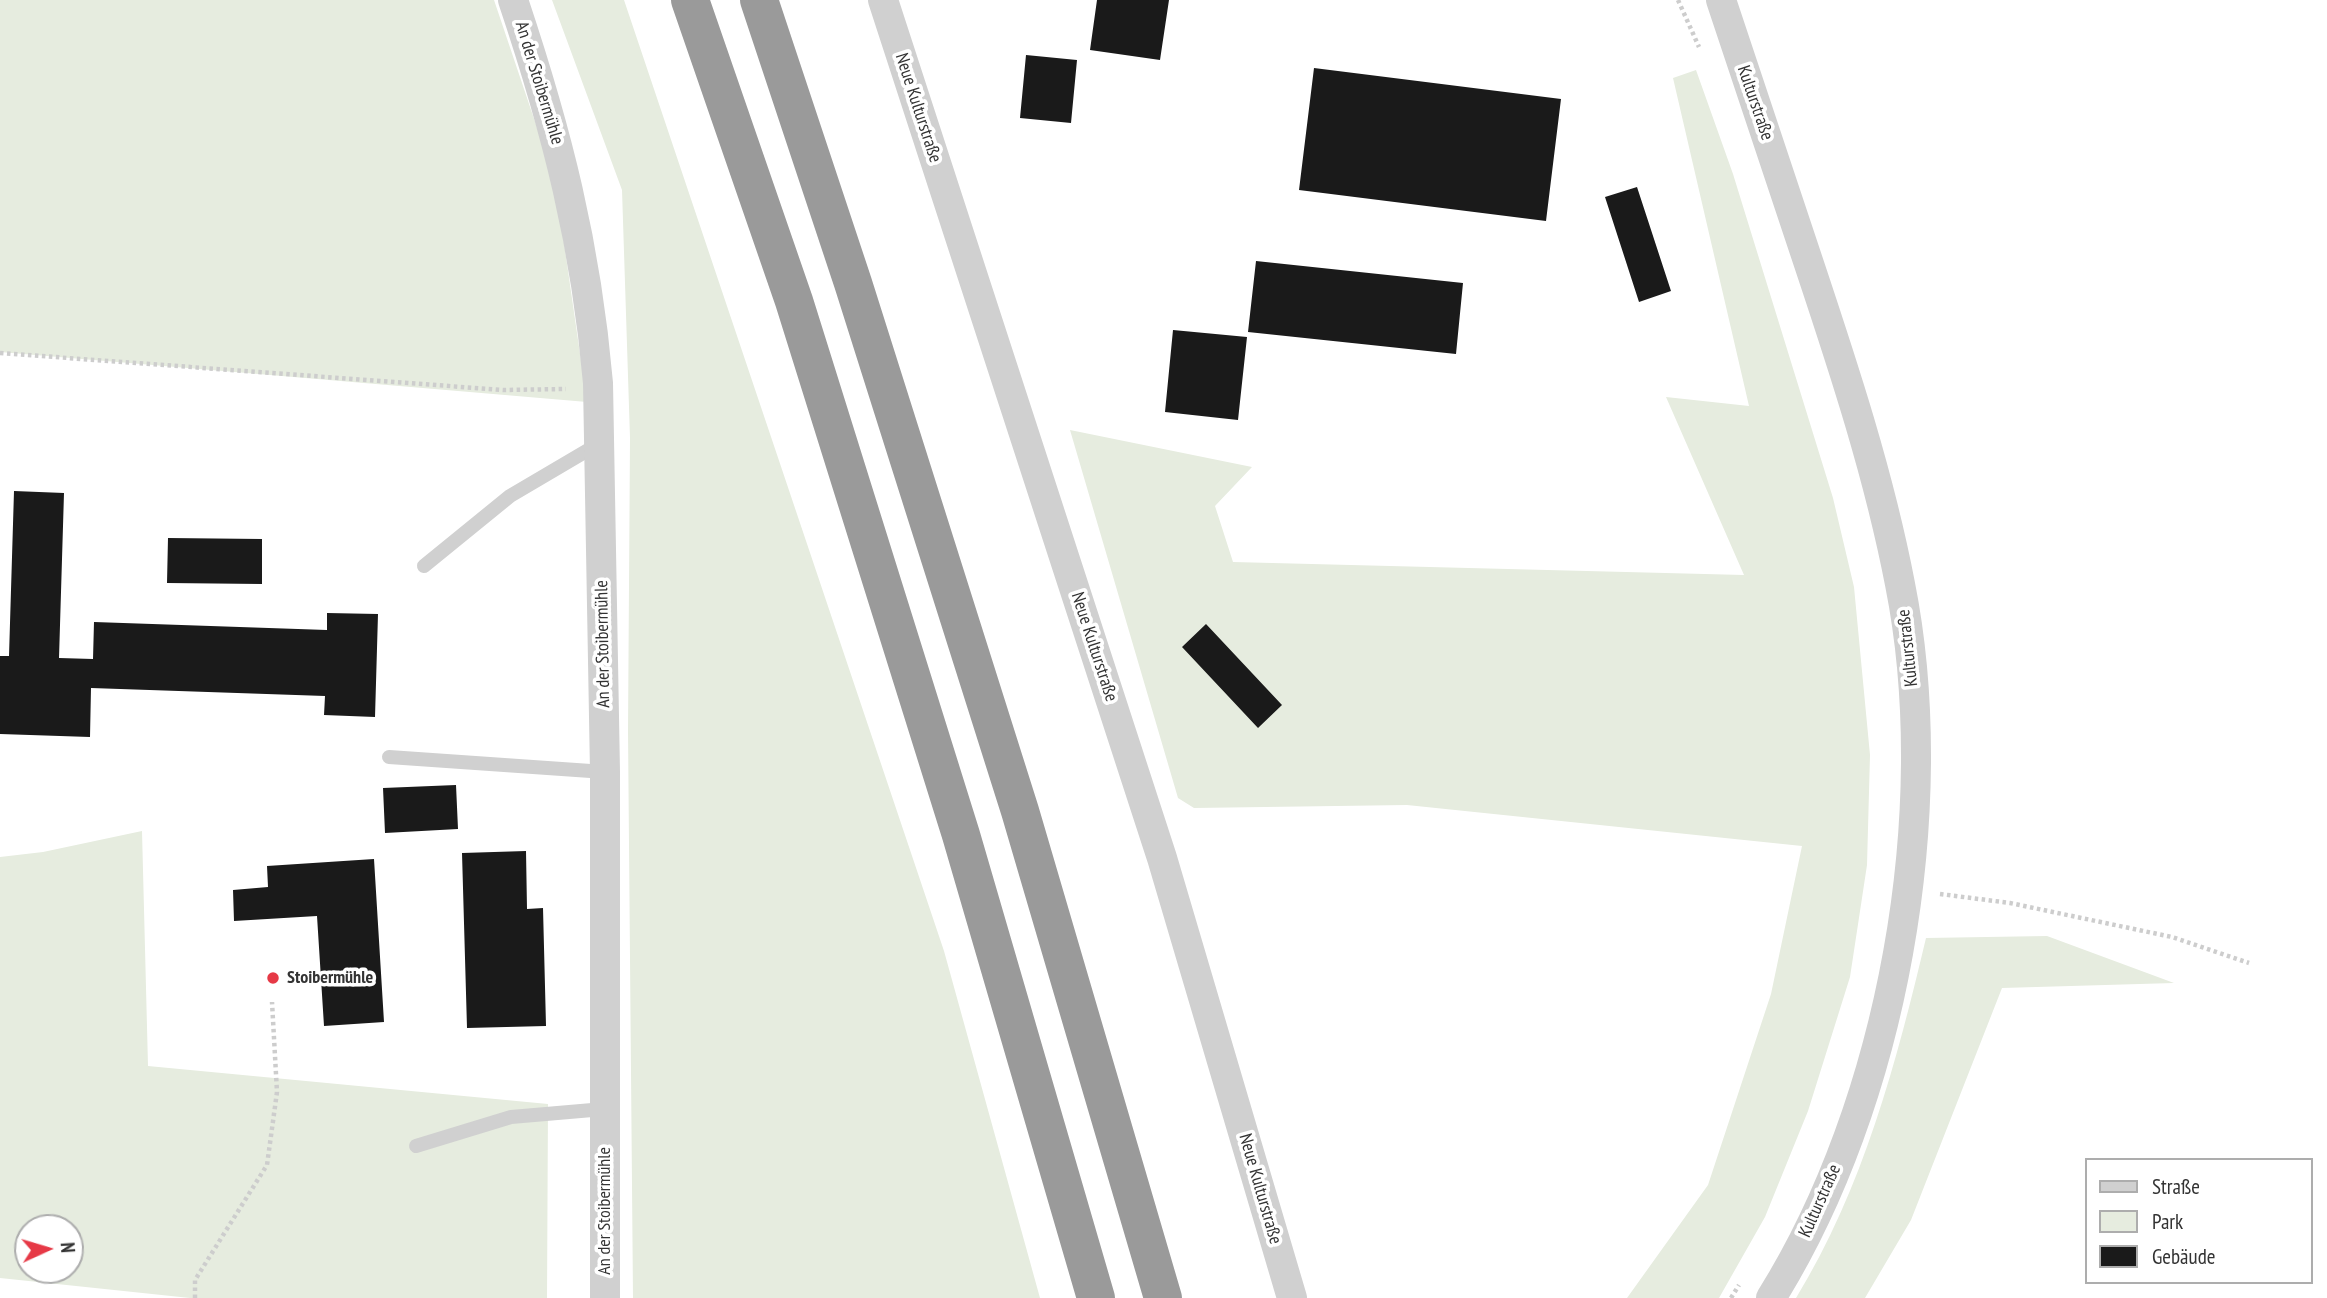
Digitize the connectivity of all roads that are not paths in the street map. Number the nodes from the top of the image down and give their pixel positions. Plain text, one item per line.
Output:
1 (513, 0) edge
2 (690, 0) edge
3 (759, 0) edge
4 (883, 0) edge
5 (1721, 0) edge
6 (601, 442) junction
7 (424, 566) dead end
8 (389, 757) dead end
9 (605, 772) junction
10 (604, 1109) junction
11 (416, 1146) dead end
12 (606, 1298) edge
13 (1096, 1298) edge
14 (1163, 1298) edge
15 (1292, 1298) edge
16 (1771, 1298) edge

1 - 6 street, An der Stoibermühle
2 - 13 highway
3 - 14 highway
4 - 15 street, Neue Kulturstraße
5 - 16 street, Kulturstraße
6 - 7 lane
6 - 9 street, An der Stoibermühle
8 - 9 lane
9 - 10 street, An der Stoibermühle
10 - 11 lane
10 - 12 street, An der Stoibermühle

